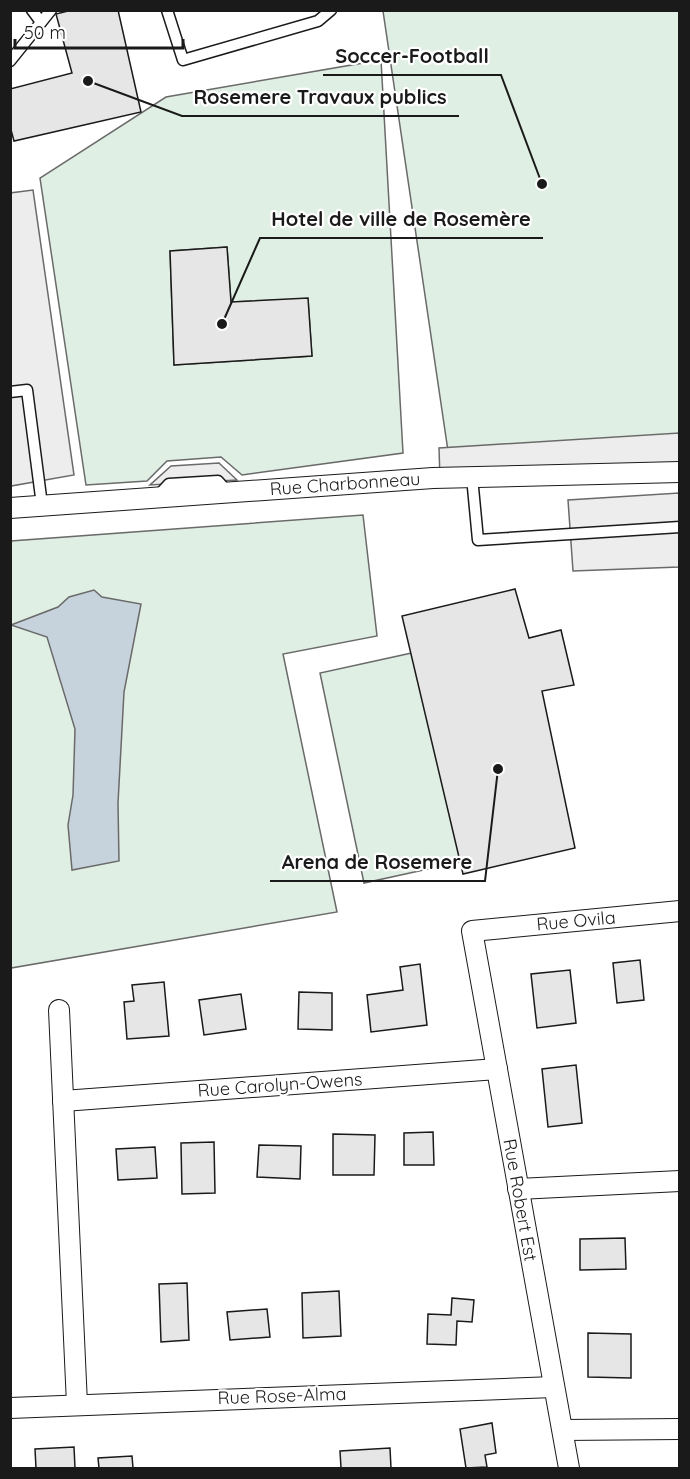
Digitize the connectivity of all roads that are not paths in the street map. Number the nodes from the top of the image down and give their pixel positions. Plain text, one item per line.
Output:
1 (32, 10) edge
2 (51, 10) edge
3 (167, 10) edge
4 (331, 10) edge
5 (41, 22) junction
6 (10, 61) edge
7 (10, 392) edge
8 (680, 472) edge
9 (472, 477) junction
10 (42, 505) junction
11 (10, 508) edge
12 (680, 527) edge
13 (680, 911) edge
14 (472, 931) joint
15 (59, 1010) dead end
16 (497, 1069) junction
17 (63, 1101) junction
18 (680, 1181) edge
19 (518, 1189) junction
20 (554, 1387) junction
21 (77, 1404) junction
22 (10, 1408) edge
23 (680, 1429) edge
24 (564, 1430) junction
25 (568, 1468) edge

1 - 5 lane
2 - 5 lane
3 - 4 lane
5 - 6 lane
7 - 10 lane
8 - 9 street, Rue Charbonneau
9 - 10 street, Rue Charbonneau
9 - 12 lane
10 - 11 street, Rue Charbonneau
13 - 14 street, Rue Ovila
14 - 16 street, Rue Robert Est
15 - 17 street
16 - 17 street, Rue Carolyn-Owens
16 - 19 street, Rue Robert Est
17 - 21 street
18 - 19 street
19 - 20 street, Rue Robert Est
20 - 21 street, Rue Rose-Alma
20 - 24 street, Rue Robert Est
21 - 22 street, Rue Rose-Alma
23 - 24 street
24 - 25 street, Rue Robert Est

